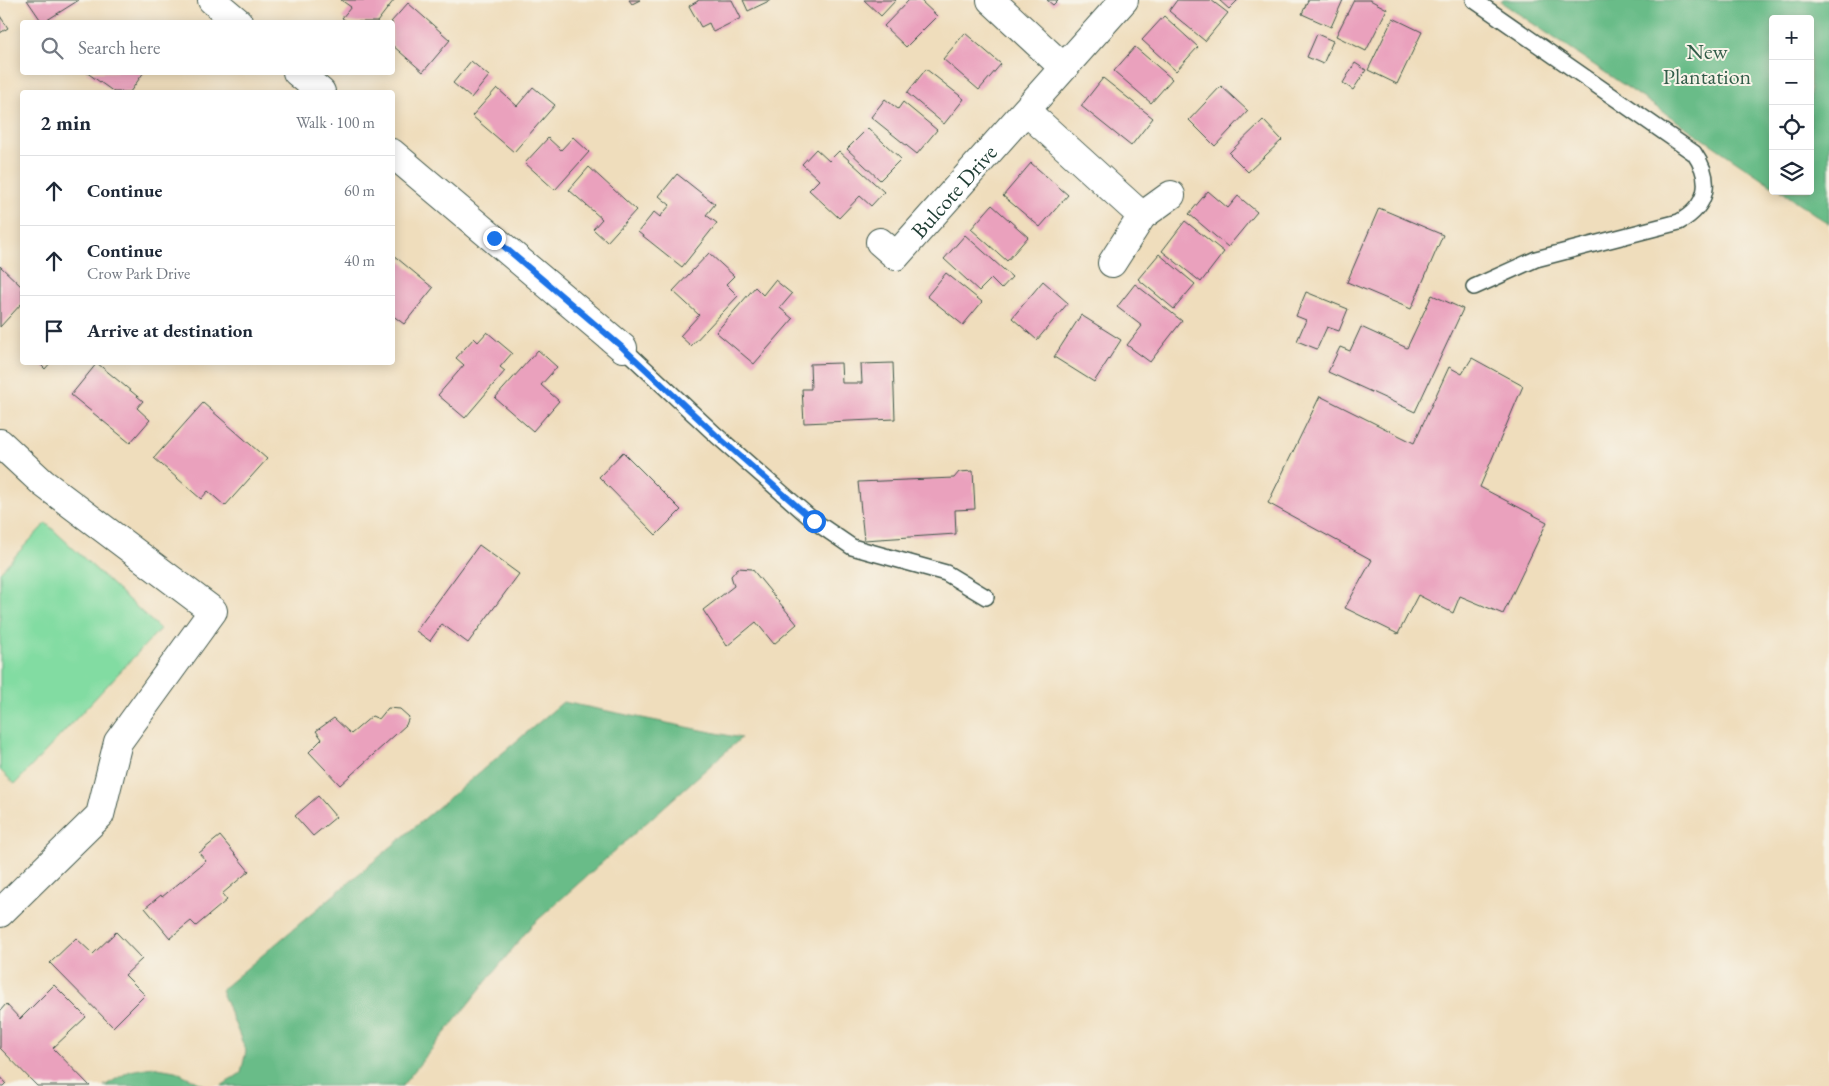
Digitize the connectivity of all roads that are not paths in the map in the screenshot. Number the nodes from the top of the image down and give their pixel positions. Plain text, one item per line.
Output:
1 (212, 0) edge
2 (991, 0) edge
3 (1124, 0) edge
4 (1474, 0) edge
5 (236, 20) edge
6 (1063, 68) junction
7 (301, 75) edge
8 (319, 90) edge
9 (1026, 110) junction
10 (395, 156) edge
11 (1171, 195) dead end
12 (1142, 216) junction
13 (896, 256) dead end
14 (1112, 263) dead end
15 (1474, 287) dead end
16 (623, 348) joint
17 (0, 443) edge
18 (986, 597) dead end
19 (0, 913) edge

1 - 5 street
2 - 6 street
3 - 6 street, Bulcote Drive
4 - 15 lane
6 - 9 street, Bulcote Drive
7 - 8 street
9 - 12 street
9 - 13 street, Bulcote Drive
10 - 16 street
11 - 12 street
12 - 14 street
16 - 18 lane
17 - 19 street

